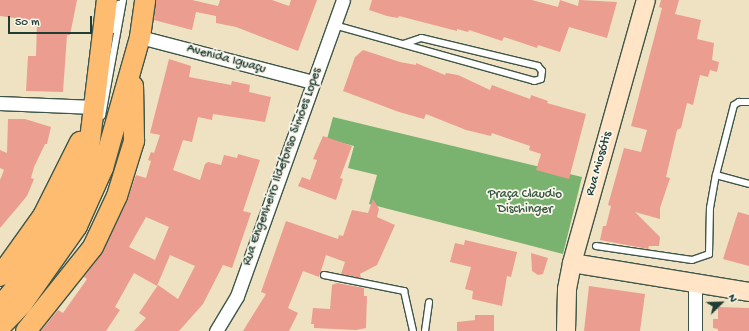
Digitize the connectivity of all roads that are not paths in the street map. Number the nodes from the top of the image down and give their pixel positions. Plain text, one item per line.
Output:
1 (107, 0) edge
2 (120, 0) edge
3 (123, 0) edge
4 (145, 0) edge
5 (343, 0) edge
6 (646, 0) edge
7 (334, 25) junction
8 (140, 37) junction
9 (404, 44) junction
10 (133, 65) junction
11 (313, 82) junction
12 (749, 102) edge
13 (0, 103) edge
14 (94, 107) junction
15 (716, 175) junction
16 (749, 184) edge
17 (596, 246) dead end
18 (572, 264) junction
19 (324, 275) dead end
20 (0, 276) edge
21 (695, 283) junction
22 (749, 292) edge
23 (429, 302) dead end
24 (0, 305) edge
25 (0, 309) edge
26 (0, 327) edge
27 (26, 331) edge
28 (216, 331) edge
29 (413, 331) edge
30 (425, 331) edge
31 (566, 331) edge
32 (695, 331) edge

1 - 14 main road
2 - 14 lane
3 - 25 lane
4 - 8 main road
5 - 7 street, Rua Engenheiro Ildefonso Simões Lopes
6 - 18 street, Rua Miosótis
7 - 9 lane
7 - 11 street, Rua Engenheiro Ildefonso Simões Lopes
8 - 10 main road
8 - 11 street, Avenida Iguaçu
9 - 9 lane
10 - 26 main road
10 - 27 main road
11 - 28 street, Rua Engenheiro Ildefonso Simões Lopes
12 - 15 lane
13 - 14 street
14 - 20 main road
14 - 24 main road
15 - 16 lane
15 - 17 lane
18 - 21 street
18 - 31 street, Rua Miosótis
19 - 29 lane
21 - 22 street
21 - 32 street
23 - 30 lane

